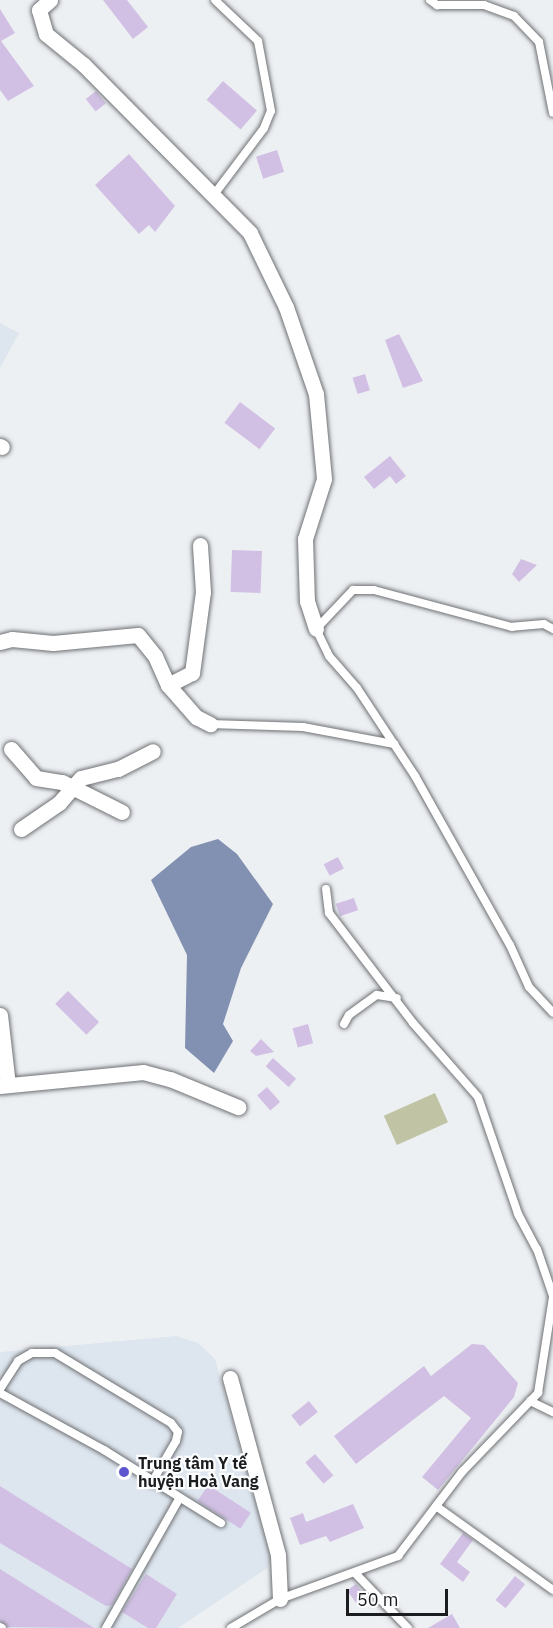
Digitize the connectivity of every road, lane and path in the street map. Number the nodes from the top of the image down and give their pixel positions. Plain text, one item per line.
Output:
1 (50, 0) edge
2 (215, 0) edge
3 (430, 0) edge
4 (471, 2) edge
5 (553, 113) edge
6 (213, 196) junction
7 (200, 545) dead end
8 (316, 629) junction
9 (553, 629) edge
10 (4, 638) edge
11 (168, 685) junction
12 (210, 724) joint
13 (394, 744) junction
14 (11, 750) dead end
15 (153, 751) dead end
16 (73, 788) junction
17 (122, 812) dead end
18 (21, 830) dead end
19 (326, 889) dead end
20 (397, 998) junction
21 (553, 1013) edge
22 (0, 1015) edge
23 (344, 1024) dead end
24 (4, 1086) edge
25 (237, 1107) dead end
26 (553, 1296) edge
27 (551, 1329) edge
28 (230, 1378) dead end
29 (0, 1391) edge
30 (530, 1401) junction
31 (553, 1412) edge
32 (152, 1482) junction
33 (179, 1499) junction
34 (436, 1506) junction
35 (221, 1523) dead end
36 (356, 1574) junction
37 (553, 1590) edge
38 (280, 1599) junction
39 (106, 1628) edge
40 (231, 1628) edge
41 (408, 1628) edge

1 - 6 street
2 - 6 lane
3 - 4 lane
4 - 5 lane
6 - 8 street
7 - 11 street
8 - 9 lane
8 - 13 lane
10 - 11 street
11 - 12 street
12 - 13 lane
13 - 21 lane
14 - 16 street
15 - 16 street
16 - 17 street
16 - 18 street
19 - 20 lane
20 - 23 lane
20 - 26 lane
22 - 24 street
24 - 25 street
26 - 27 lane
27 - 30 lane
28 - 38 street
29 - 32 lane
29 - 32 lane
30 - 31 lane
30 - 34 lane
32 - 33 lane
33 - 35 lane
33 - 39 lane
34 - 36 lane
34 - 37 lane
36 - 38 lane
36 - 41 lane
38 - 40 lane

